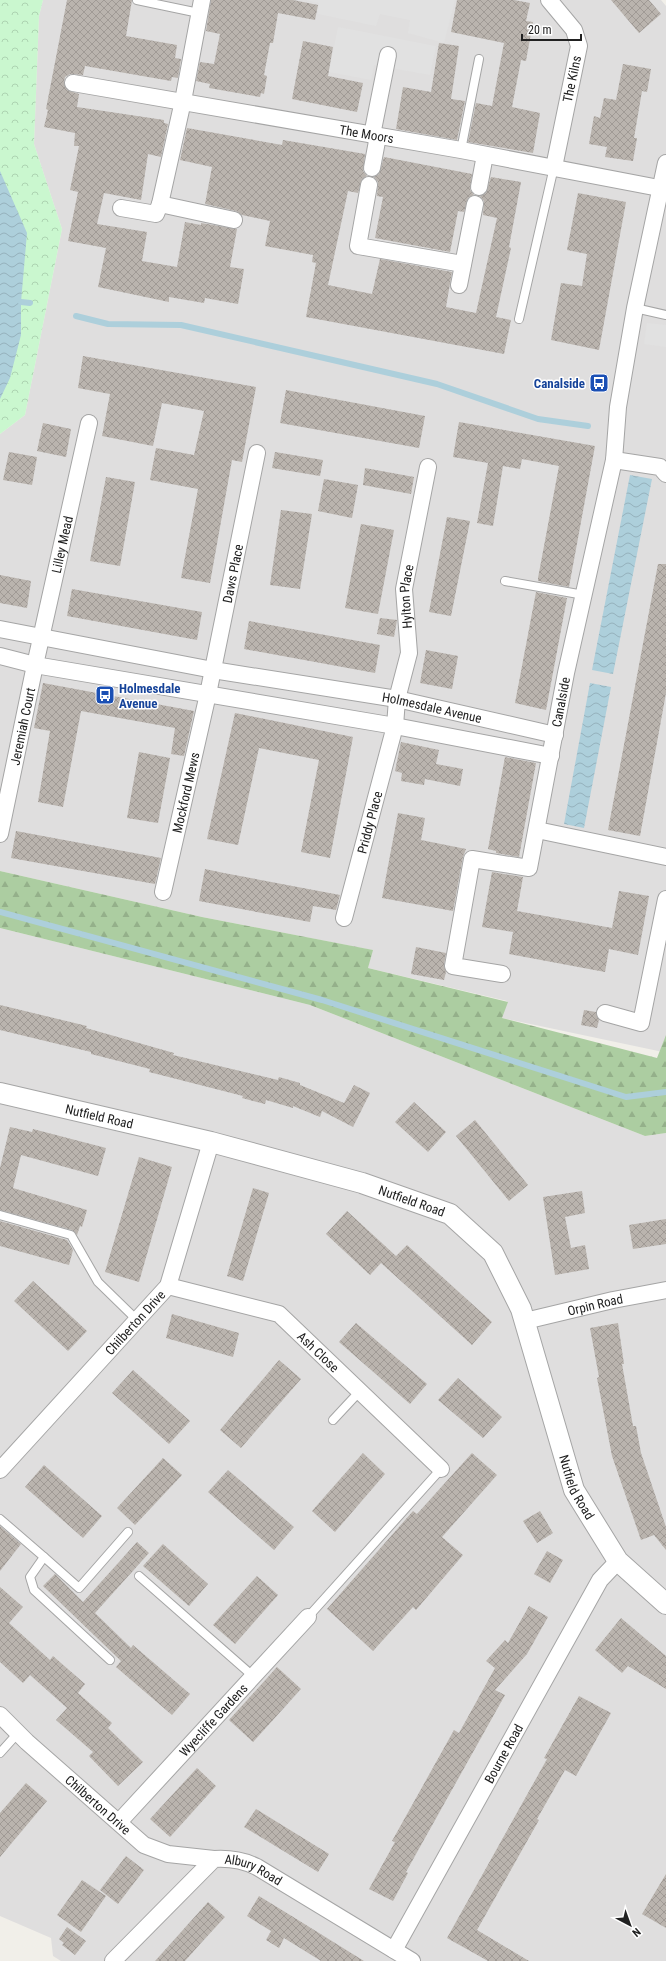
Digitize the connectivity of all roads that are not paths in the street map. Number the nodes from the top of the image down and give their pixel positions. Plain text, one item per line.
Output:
1 (137, 0) edge
2 (549, 0) edge
3 (200, 6) edge
4 (388, 55) dead end
5 (479, 59) dead end
6 (73, 83) dead end
7 (183, 100) junction
8 (375, 135) junction
9 (461, 150) junction
10 (485, 155) junction
11 (666, 163) edge
12 (554, 167) junction
13 (372, 168) dead end
14 (369, 184) dead end
15 (479, 187) dead end
16 (659, 188) junction
17 (160, 204) junction
18 (475, 204) dead end
19 (121, 208) dead end
20 (234, 220) dead end
21 (463, 264) junction
22 (459, 285) dead end
23 (635, 308) junction
24 (666, 315) edge
25 (519, 318) dead end
26 (89, 423) dead end
27 (257, 453) dead end
28 (614, 460) junction
29 (428, 467) dead end
30 (666, 474) edge
31 (505, 582) dead end
32 (584, 595) junction
33 (0, 629) edge
34 (41, 637) junction
35 (0, 656) edge
36 (35, 665) junction
37 (213, 670) junction
38 (208, 694) junction
39 (397, 699) junction
40 (395, 726) junction
41 (555, 735) junction
42 (551, 756) junction
43 (537, 830) junction
44 (0, 834) edge
45 (666, 857) edge
46 (163, 892) dead end
47 (666, 899) edge
48 (344, 918) dead end
49 (502, 974) dead end
50 (605, 1013) dead end
51 (0, 1093) edge
52 (211, 1142) junction
53 (0, 1215) edge
54 (168, 1286) junction
55 (666, 1290) edge
56 (137, 1320) junction
57 (525, 1320) junction
58 (360, 1391) junction
59 (332, 1420) dead end
60 (441, 1469) joint
61 (0, 1470) edge
62 (0, 1519) edge
63 (128, 1532) dead end
64 (44, 1557) junction
65 (618, 1561) junction
66 (139, 1576) dead end
67 (666, 1604) edge
68 (308, 1617) joint
69 (110, 1660) dead end
70 (254, 1677) junction
71 (0, 1715) edge
72 (18, 1733) junction
73 (0, 1753) edge
74 (119, 1822) junction
75 (214, 1859) junction
76 (394, 1950) junction
77 (113, 1961) edge
78 (412, 1961) edge

1 - 3 lane
2 - 12 street, The Kilns
3 - 7 street
4 - 8 street
5 - 9 lane
6 - 7 street, The Moors
7 - 8 street, The Moors
7 - 17 street
8 - 9 street, The Moors
8 - 13 street
9 - 10 street, The Moors
10 - 12 street, The Moors
10 - 15 street
11 - 16 street, Canalside
12 - 16 street, The Moors
12 - 25 lane
14 - 21 street
16 - 23 street, Canalside
17 - 19 street
17 - 20 street
18 - 21 street
21 - 22 street
23 - 24 lane
23 - 28 street, Canalside
26 - 34 street, Lilley Mead
27 - 37 street, Daws Place
28 - 30 street
28 - 32 street, Canalside
29 - 39 street, Hylton Place
31 - 32 lane
32 - 41 street, Canalside
33 - 34 street, Holmesdale Avenue
34 - 36 street, Lilley Mead
34 - 37 street, Holmesdale Avenue
35 - 36 street, Holmesdale Avenue
36 - 38 street, Holmesdale Avenue
36 - 44 street, Jeremiah Court
37 - 38 street, Daws Place
37 - 39 street, Holmesdale Avenue
38 - 40 street, Holmesdale Avenue
38 - 46 street, Mockford Mews
39 - 40 street, Hylton Place
39 - 41 street, Holmesdale Avenue
40 - 42 street, Holmesdale Avenue
40 - 48 street, Priddy Place
41 - 42 street, Canalside
42 - 43 street, Canalside
43 - 45 street
43 - 49 street, Canalside
47 - 50 street
51 - 52 street, Nutfield Road
52 - 54 street, Chilberton Drive
52 - 57 street, Nutfield Road
53 - 56 lane
54 - 56 street, Chilberton Drive
54 - 58 street, Ash Close
55 - 57 street, Orpin Road
56 - 61 street, Chilberton Drive
57 - 65 street, Nutfield Road
58 - 59 lane
58 - 60 street, Ash Close
60 - 68 lane
62 - 64 lane
63 - 64 lane
64 - 69 lane
65 - 67 street, Nutfield Road
65 - 76 street, Bourne Road
66 - 70 lane
68 - 70 street, Wyecliffe Gardens
70 - 74 street, Wyecliffe Gardens
71 - 72 street, Chilberton Drive
72 - 73 lane
72 - 74 street, Chilberton Drive
74 - 75 street, Chilberton Drive
75 - 76 street, Albury Road
75 - 77 street, Albury Road
76 - 78 street, Albury Road

